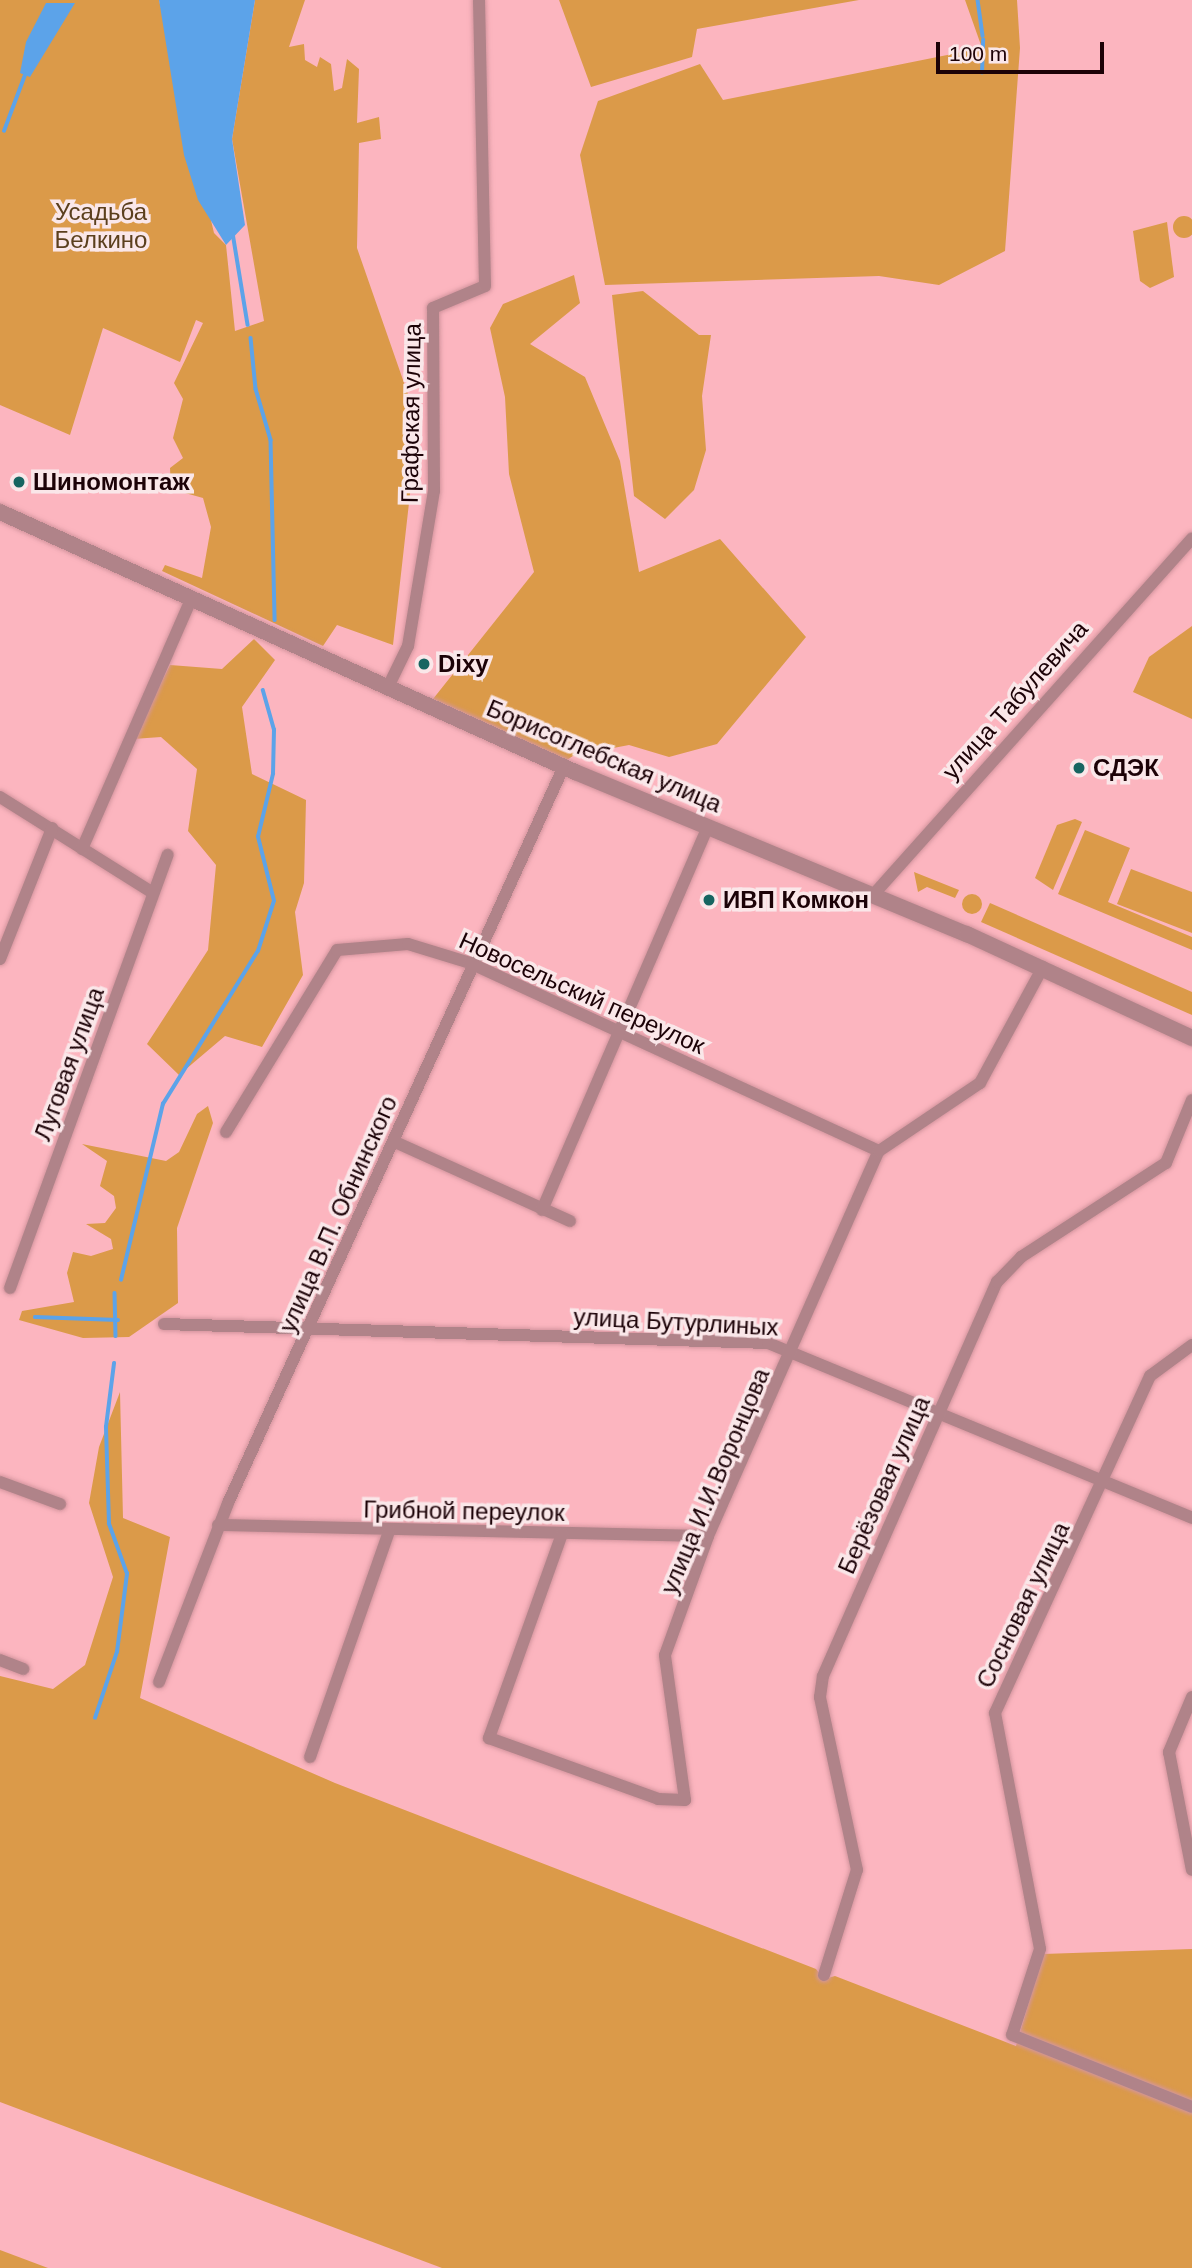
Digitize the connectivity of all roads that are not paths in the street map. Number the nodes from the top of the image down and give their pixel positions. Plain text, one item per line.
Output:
1 (479, 0) edge
2 (0, 512) edge
3 (1192, 538) edge
4 (192, 597) junction
5 (388, 687) junction
6 (564, 766) junction
7 (0, 797) edge
8 (708, 826) junction
9 (52, 828) junction
10 (82, 849) junction
11 (168, 855) dead end
12 (153, 893) junction
13 (874, 894) junction
14 (0, 959) edge
15 (470, 963) junction
16 (1042, 967) junction
17 (620, 1031) junction
18 (1192, 1038) edge
19 (1192, 1100) edge
20 (226, 1132) dead end
21 (394, 1142) junction
22 (880, 1151) junction
23 (542, 1210) junction
24 (570, 1221) dead end
25 (10, 1288) dead end
26 (164, 1324) dead end
27 (310, 1328) junction
28 (1192, 1345) edge
29 (794, 1350) junction
30 (939, 1415) junction
31 (0, 1482) edge
32 (1105, 1482) junction
33 (60, 1504) dead end
34 (1192, 1518) edge
35 (218, 1525) junction
36 (389, 1531) junction
37 (562, 1534) junction
38 (709, 1536) junction
39 (0, 1660) edge
40 (23, 1669) dead end
41 (159, 1682) dead end
42 (1192, 1697) edge
43 (310, 1757) dead end
44 (1192, 1870) edge
45 (824, 1975) dead end
46 (1192, 2107) edge

1 - 5 street, Графская улица
2 - 4 street, Борисоглебская улица
3 - 13 street, улица Табулевича
4 - 5 street, Борисоглебская улица
4 - 10 street
5 - 6 street, Борисоглебская улица
6 - 8 street, Борисоглебская улица
6 - 15 street, улица В.П. Обнинского
7 - 9 street
8 - 13 street, Борисоглебская улица
8 - 17 street
9 - 10 street
9 - 14 street
10 - 12 street
11 - 12 street, Луговая улица
12 - 25 street, Луговая улица
13 - 16 street, Борисоглебская улица
15 - 17 street, Новосельский переулок
15 - 20 street, Новосельский переулок
15 - 21 street, улица В.П. Обнинского
16 - 18 street, Борисоглебская улица
16 - 22 street
17 - 22 street, Новосельский переулок
17 - 23 street
19 - 30 street, Берёзовая улица
21 - 23 street
21 - 27 street, улица В.П. Обнинского
22 - 29 street, улица И.И.Воронцова
23 - 24 street
26 - 27 street, улица Бутурлиных
27 - 29 street, улица Бутурлиных
27 - 35 street, улица В.П. Обнинского
28 - 32 street, Сосновая улица
29 - 30 street, улица Бутурлиных
29 - 38 street, улица И.И.Воронцова
30 - 32 street, улица Бутурлиных
30 - 45 street, Берёзовая улица
31 - 33 street
32 - 34 street, улица Бутурлиных
32 - 46 street, Сосновая улица
35 - 36 street, Грибной переулок
35 - 41 street, улица В.П. Обнинского
36 - 37 street, Грибной переулок
36 - 43 street
37 - 38 street, Грибной переулок
37 - 38 street, улица И.И.Воронцова
39 - 40 street
42 - 44 street

